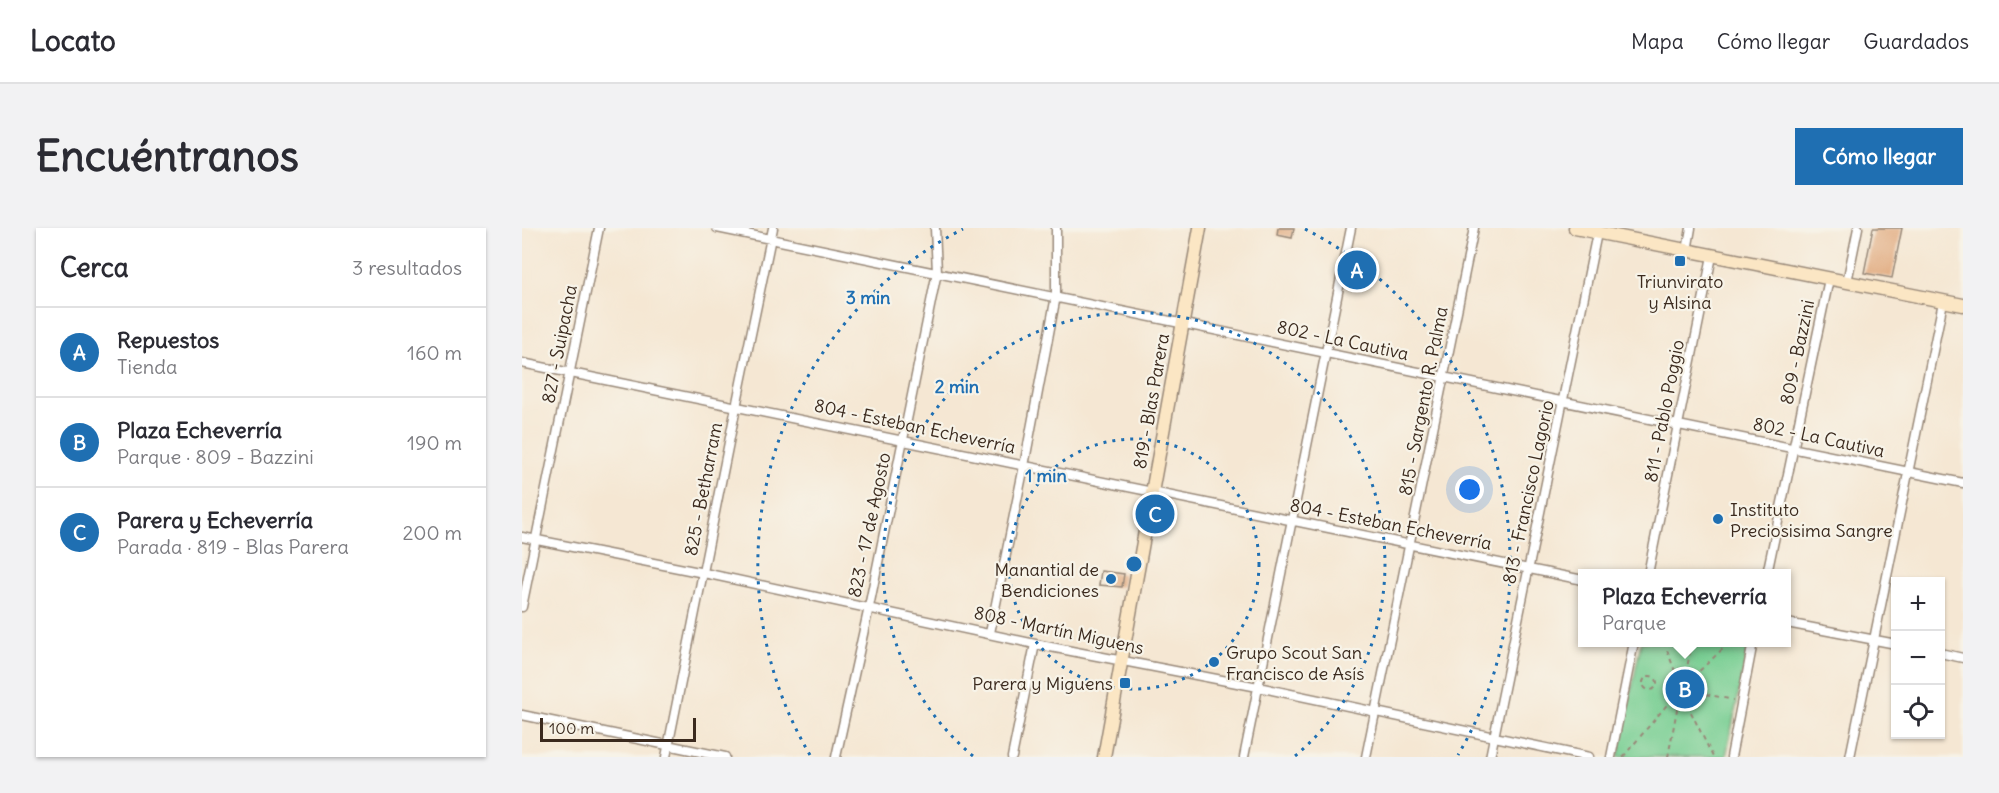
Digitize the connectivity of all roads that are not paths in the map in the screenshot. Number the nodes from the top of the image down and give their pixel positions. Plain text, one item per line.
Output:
1 (599, 228) edge
2 (717, 228) edge
3 (773, 228) edge
4 (935, 228) edge
5 (1056, 228) edge
6 (1200, 228) edge
7 (1351, 228) edge
8 (1474, 228) edge
9 (1575, 228) edge
10 (1691, 228) edge
11 (1858, 228) edge
12 (1597, 233) junction
13 (771, 239) junction
14 (1687, 251) junction
15 (1712, 256) junction
16 (937, 272) junction
17 (1829, 279) junction
18 (1847, 282) junction
19 (1056, 296) junction
20 (1943, 302) junction
21 (1963, 306) edge
22 (1184, 324) junction
23 (1326, 352) junction
24 (522, 363) edge
25 (571, 373) junction
26 (1444, 378) junction
27 (1563, 401) junction
28 (735, 406) junction
29 (1678, 425) junction
30 (903, 441) junction
31 (1793, 448) junction
32 (1024, 466) junction
33 (1908, 472) junction
34 (1963, 483) edge
35 (1153, 493) junction
36 (1292, 521) junction
37 (522, 537) edge
38 (536, 540) junction
39 (1410, 545) junction
40 (1529, 568) junction
41 (1649, 569) edge
42 (1768, 569) edge
43 (704, 573) junction
44 (1578, 579) edge
45 (522, 607) edge
46 (869, 607) junction
47 (1791, 624) edge
48 (990, 633) junction
49 (1874, 639) junction
50 (1891, 643) edge
51 (1035, 644) junction
52 (1633, 647) edge
53 (1752, 647) edge
54 (1945, 654) edge
55 (1963, 658) edge
56 (1122, 660) junction
57 (1258, 687) junction
58 (1375, 712) junction
59 (522, 715) edge
60 (1494, 737) junction
61 (668, 746) junction
62 (666, 757) edge
63 (724, 757) edge
64 (836, 757) edge
65 (1012, 757) edge
66 (1104, 757) edge
67 (1244, 757) edge
68 (1366, 757) edge
69 (1490, 757) edge
70 (1589, 757) edge
71 (1611, 757) edge
72 (1731, 757) edge
73 (1850, 757) edge

1 - 25 street, 827 - Suipacha
2 - 13 street, 802 - La Cautiva
3 - 13 street, 825 - Betharram
4 - 16 street, 823 - 17 de Agosto
5 - 19 street
6 - 22 street, 819 - Blas Parera
7 - 23 street
8 - 26 street, 815 - Sargento R. Palma
9 - 12 street
10 - 14 street
11 - 18 street
12 - 14 street
12 - 27 street, 813 - Francisco Lagorio
13 - 16 street, 802 - La Cautiva
13 - 28 street, 825 - Betharram
14 - 15 street
15 - 17 street
15 - 29 street, 811 - Pablo Poggio
16 - 19 street, 802 - La Cautiva
16 - 30 street, 823 - 17 de Agosto
17 - 18 street
17 - 31 street, 809 - Bazzini
18 - 20 street
19 - 22 street, 802 - La Cautiva
19 - 32 street
20 - 21 street
20 - 33 street
22 - 23 street, 802 - La Cautiva
22 - 35 street, 819 - Blas Parera
23 - 26 street, 802 - La Cautiva
23 - 36 street
24 - 25 street, 804 - Esteban Echeverría
25 - 28 street, 804 - Esteban Echeverría
25 - 38 street, 827 - Suipacha
26 - 27 street, 802 - La Cautiva
26 - 39 street, 815 - Sargento R. Palma
27 - 29 street, 802 - La Cautiva
27 - 40 street, 813 - Francisco Lagorio
28 - 30 street, 804 - Esteban Echeverría
28 - 43 street, 825 - Betharram
29 - 31 street, 802 - La Cautiva
29 - 41 street, 811 - Pablo Poggio
30 - 32 street, 804 - Esteban Echeverría
30 - 46 street, 823 - 17 de Agosto
31 - 33 street, 802 - La Cautiva
31 - 42 street, 809 - Bazzini
32 - 35 street, 804 - Esteban Echeverría
32 - 48 street
33 - 34 street, 802 - La Cautiva
33 - 49 street
35 - 36 street, 804 - Esteban Echeverría
35 - 56 street, 819 - Blas Parera
36 - 39 street, 804 - Esteban Echeverría
36 - 57 street
37 - 38 street, 808 - Martín Miguens
38 - 43 street, 808 - Martín Miguens
38 - 45 street, 827 - Suipacha
39 - 40 street, 804 - Esteban Echeverría
39 - 58 street, 815 - Sargento R. Palma
40 - 44 street, 804 - Esteban Echeverría
40 - 60 street, 813 - Francisco Lagorio
43 - 46 street, 808 - Martín Miguens
43 - 61 street, 825 - Betharram
46 - 48 street, 808 - Martín Miguens
46 - 64 street, 823 - 17 de Agosto
47 - 49 street
48 - 51 street, 808 - Martín Miguens
49 - 50 street
49 - 73 street
51 - 56 street, 808 - Martín Miguens
51 - 65 street
52 - 71 street
53 - 72 street
54 - 55 street
56 - 57 street, 808 - Martín Miguens
56 - 66 street, 819 - Blas Parera
57 - 58 street, 808 - Martín Miguens
57 - 67 street
58 - 60 street, 808 - Martín Miguens
58 - 68 street, 815 - Sargento R. Palma
59 - 61 street
60 - 69 street, 813 - Francisco Lagorio
60 - 70 street, 808 - Martín Miguens
61 - 62 street, 825 - Betharram
61 - 63 street

